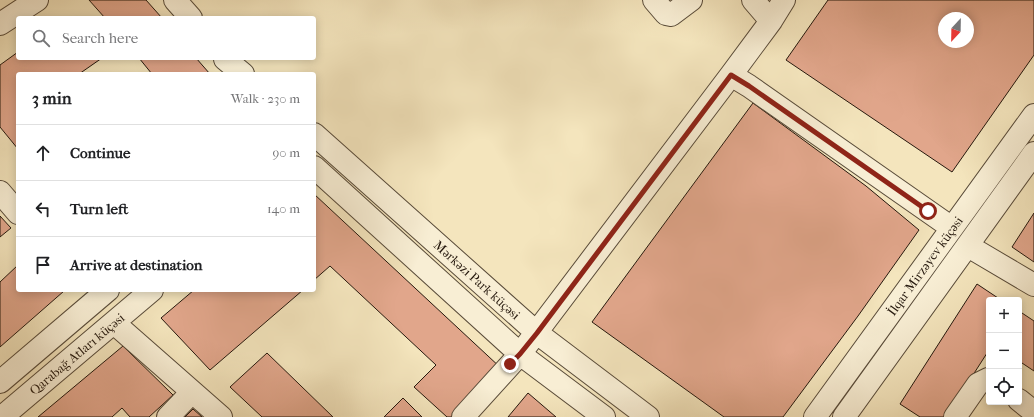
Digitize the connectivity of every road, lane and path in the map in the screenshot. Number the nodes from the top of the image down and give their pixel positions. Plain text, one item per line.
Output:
1 (37, 0) edge
2 (176, 0) edge
3 (654, 0) edge
4 (691, 0) edge
5 (754, 0) edge
6 (784, 0) edge
7 (189, 16) edge
8 (771, 21) junction
9 (0, 24) edge
10 (229, 64) edge
11 (240, 72) edge
12 (731, 75) junction
13 (1034, 115) edge
14 (317, 142) edge
15 (1034, 153) edge
16 (316, 169) edge
17 (0, 192) edge
18 (16, 211) edge
19 (952, 228) junction
20 (968, 246) junction
21 (1034, 285) edge
22 (150, 292) edge
23 (97, 293) edge
24 (114, 323) junction
25 (537, 333) junction
26 (520, 354) junction
27 (986, 380) edge
28 (0, 382) edge
29 (192, 392) junction
30 (1022, 402) edge
31 (1034, 412) edge
32 (2, 417) edge
33 (168, 417) edge
34 (221, 417) edge
35 (463, 417) edge
36 (604, 417) edge
37 (648, 417) edge
38 (815, 417) edge
39 (844, 417) edge
40 (956, 417) edge

1 - 9 street
2 - 7 street
3 - 4 street
5 - 8 street
6 - 8 street
8 - 12 street
10 - 11 street
12 - 19 street
12 - 25 street
13 - 19 street, İlqar Mirzəyev küçəsi
14 - 25 street, Mərkəzi Park küçəsi
15 - 20 street, İlqar Mirzəyev küçəsi
16 - 26 street, Mərkəzi Park küçəsi
17 - 18 street
19 - 38 street, İlqar Mirzəyev küçəsi
20 - 21 street
20 - 39 street, İlqar Mirzəyev küçəsi
22 - 24 street, Qarabağ Atları küçəsi
23 - 28 street
24 - 29 street
24 - 32 street, Qarabağ Atları küçəsi
25 - 26 street
25 - 37 street, Mərkəzi Park küçəsi
26 - 35 street
26 - 36 street, Mərkəzi Park küçəsi
27 - 40 street
29 - 33 street
29 - 34 street
30 - 31 street

